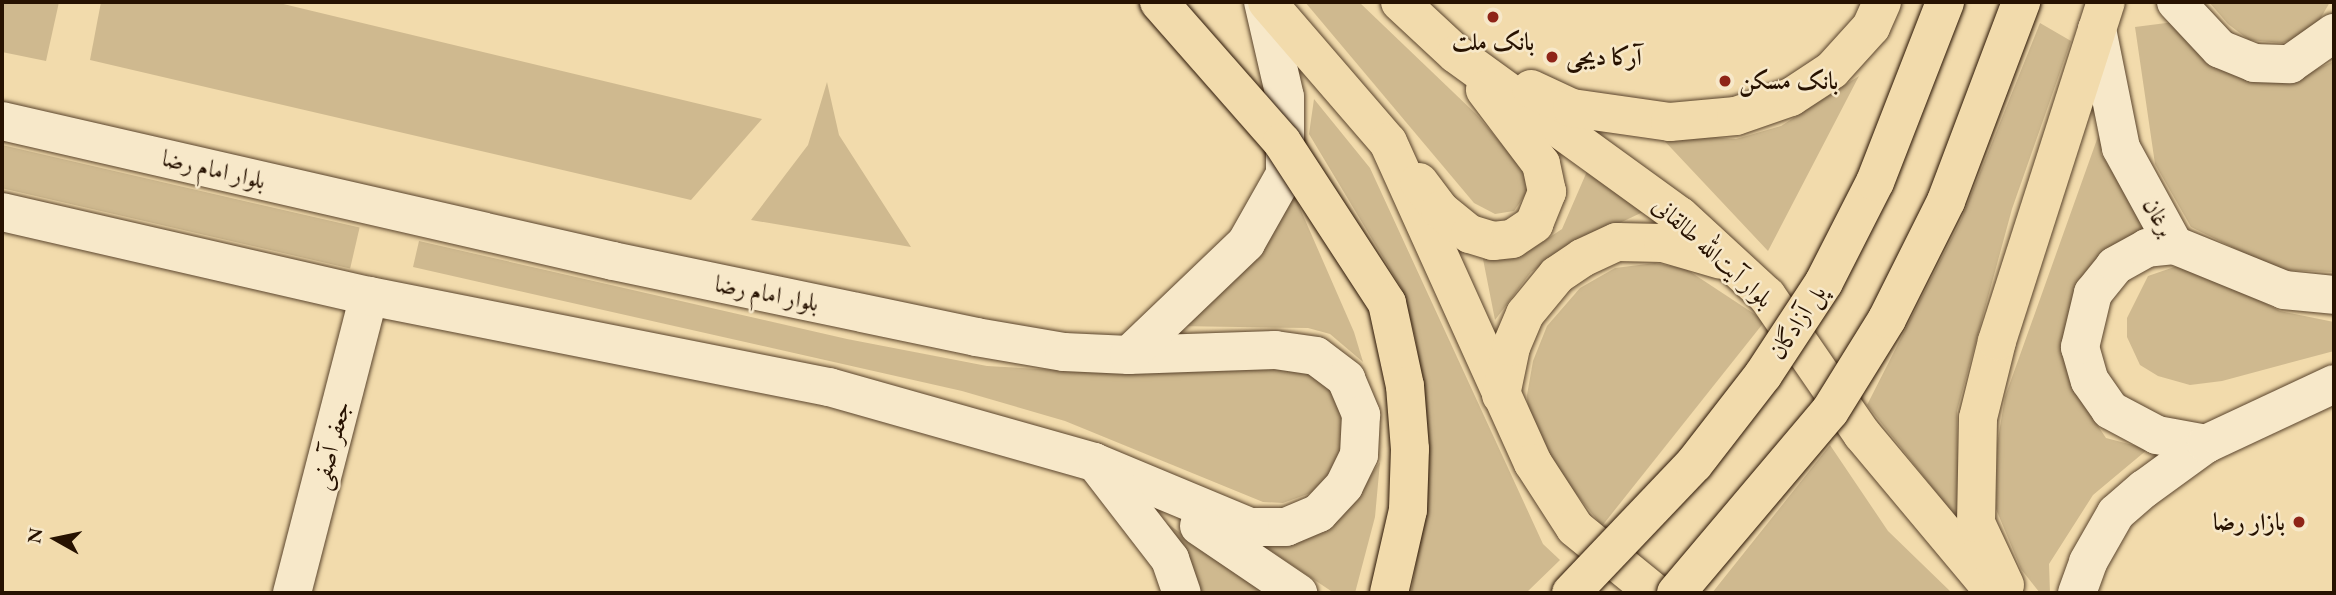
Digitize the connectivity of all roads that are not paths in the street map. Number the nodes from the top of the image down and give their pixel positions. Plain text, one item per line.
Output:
1 (1159, 2) edge
2 (1265, 2) edge
3 (1400, 2) edge
4 (1882, 2) edge
5 (1945, 2) edge
6 (2021, 2) edge
7 (2176, 2) edge
8 (2101, 15) edge
9 (2334, 33) edge
10 (1456, 54) junction
11 (2, 121) edge
12 (1388, 142) junction
13 (2, 212) edge
14 (2174, 245) junction
15 (1730, 263) junction
16 (2334, 295) edge
17 (369, 296) junction
18 (1129, 355) junction
19 (2334, 384) edge
20 (1501, 395) junction
21 (2206, 444) junction
22 (1094, 462) junction
23 (292, 593) edge
24 (1182, 593) edge
25 (1298, 593) edge
26 (1390, 593) edge
27 (1571, 593) edge
28 (1655, 593) edge
29 (1676, 593) edge
30 (1995, 593) edge
31 (2009, 593) edge
32 (2077, 593) edge

1 - 26 main road, bridge
2 - 12 main road
2 - 18 main road
3 - 10 main road, بلوار آیت‌الله طالقانی
4 - 10 main road
5 - 27 main road, پل آزادگان, bridge
6 - 29 main road, bridge
7 - 9 main road
8 - 14 main road, برغان
8 - 31 main road
10 - 12 main road
10 - 15 main road, بلوار آیت‌الله طالقانی
11 - 18 main road, بلوار امام رضا
12 - 20 main road
13 - 17 main road
14 - 16 main road, برغان
14 - 21 main road
15 - 20 main road
15 - 30 main road, بلوار آیت‌الله طالقانی
17 - 22 main road
17 - 23 main road, جعفر آصفی
18 - 22 main road, بلوار امام رضا
19 - 21 main road
20 - 28 main road
21 - 32 main road
22 - 24 main road
22 - 25 main road

